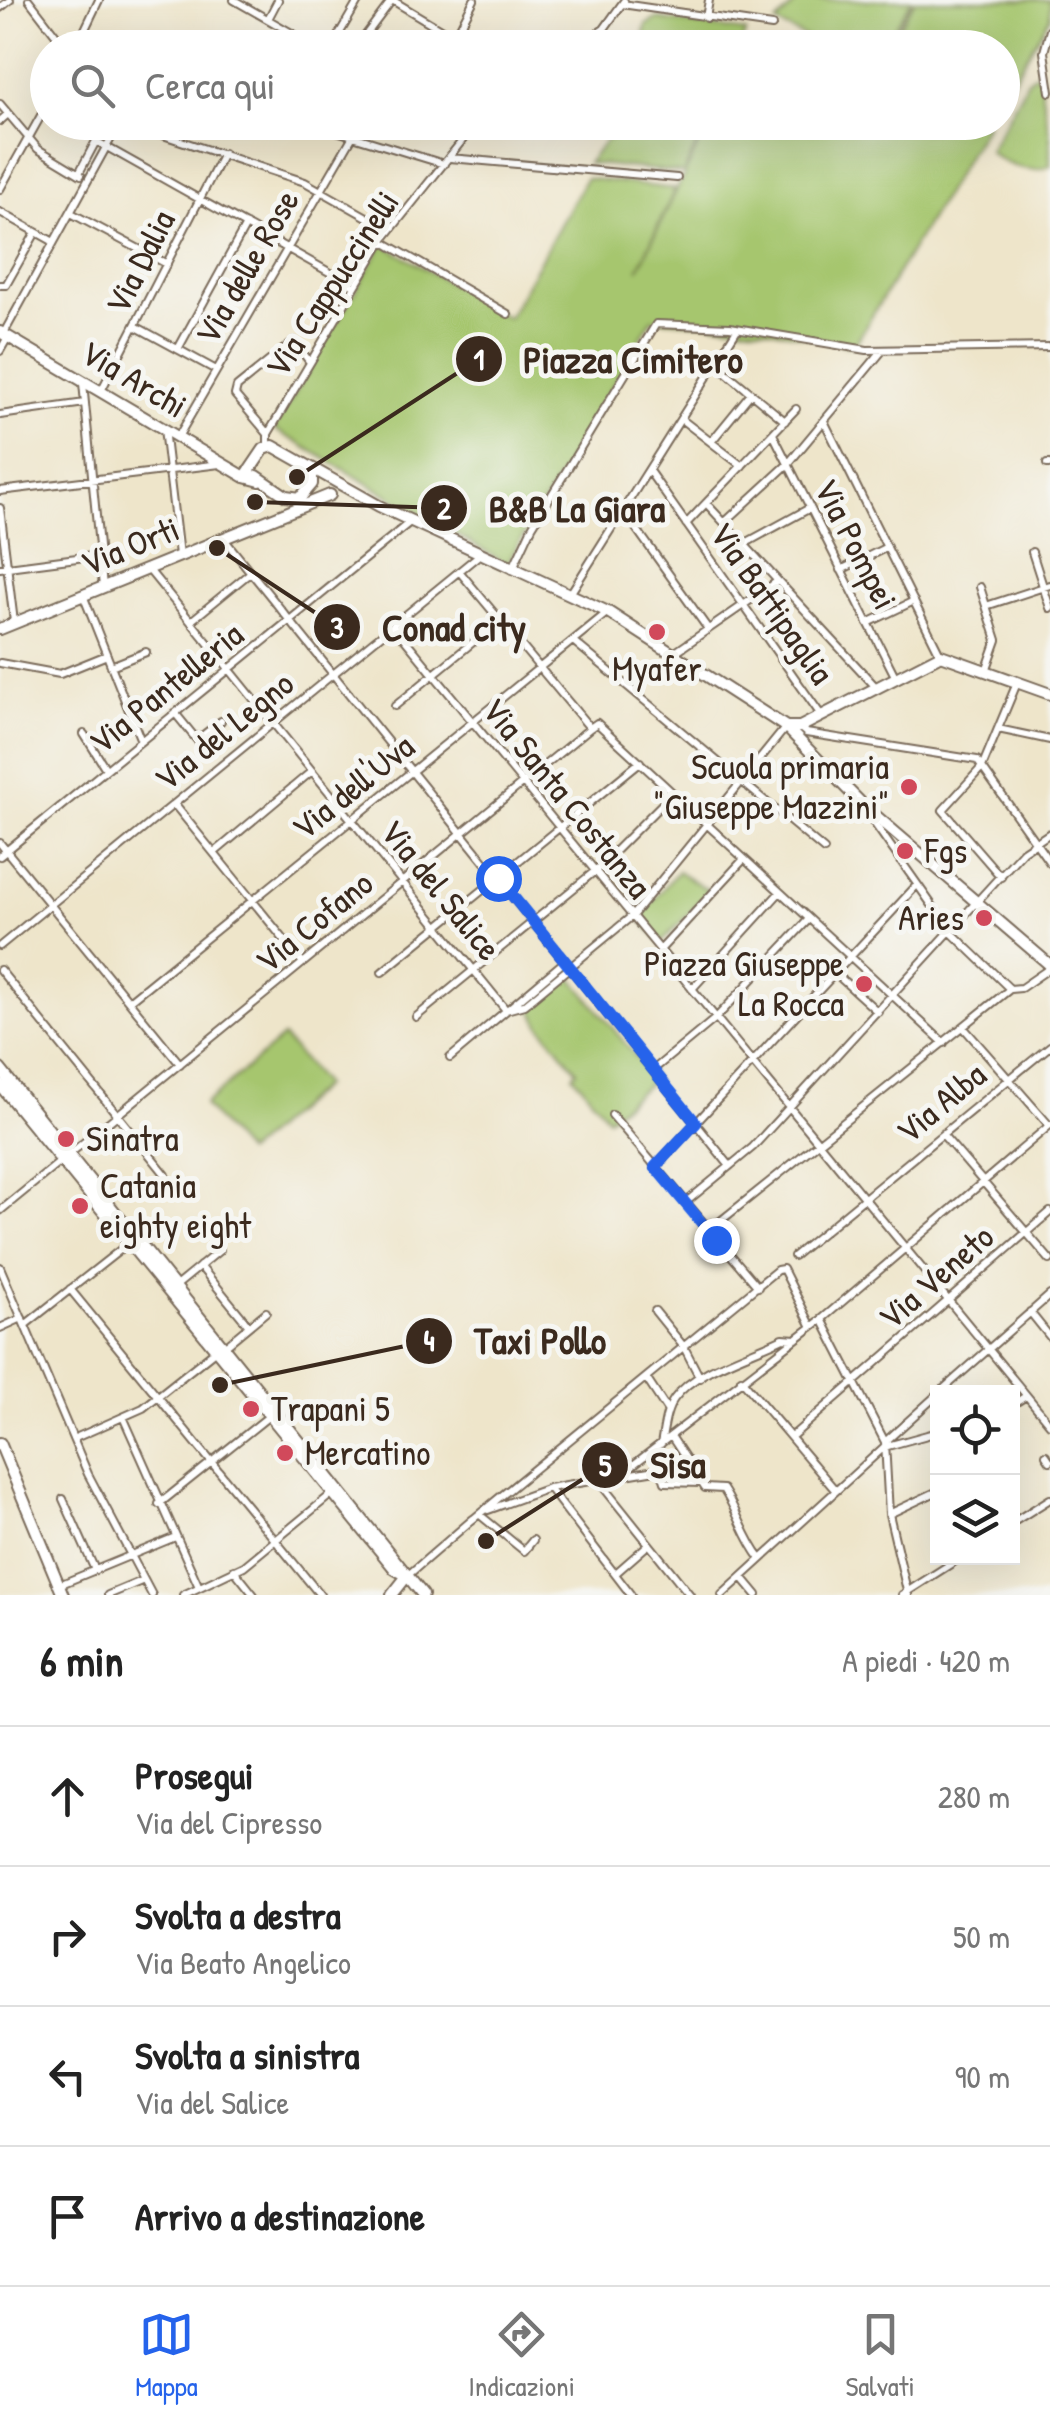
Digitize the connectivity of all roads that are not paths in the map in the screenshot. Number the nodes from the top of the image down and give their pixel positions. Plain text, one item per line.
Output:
1 (10, 0) edge
2 (29, 0) edge
3 (99, 0) edge
4 (234, 0) edge
5 (278, 0) edge
6 (359, 0) edge
7 (392, 0) edge
8 (474, 0) edge
9 (709, 0) edge
10 (623, 2) edge
11 (0, 8) edge
12 (706, 18) junction
13 (268, 19) junction
14 (772, 26) dead end
15 (52, 30) edge
16 (85, 30) edge
17 (287, 30) edge
18 (342, 30) edge
19 (370, 30) edge
20 (443, 30) edge
21 (459, 30) edge
22 (602, 30) edge
23 (1050, 30) edge
24 (1050, 92) edge
25 (0, 104) edge
26 (8, 114) junction
27 (0, 121) edge
28 (30, 134) edge
29 (28, 138) junction
30 (31, 140) edge
31 (111, 140) edge
32 (176, 140) edge
33 (351, 140) edge
34 (368, 140) edge
35 (463, 140) edge
36 (107, 148) junction
37 (223, 154) junction
38 (446, 161) junction
39 (78, 173) junction
40 (677, 178) dead end
41 (89, 179) junction
42 (0, 189) edge
43 (321, 191) junction
44 (200, 199) junction
45 (0, 212) edge
46 (71, 213) junction
47 (246, 225) junction
48 (390, 230) junction
49 (36, 232) junction
50 (382, 241) junction
51 (54, 242) junction
52 (288, 248) junction
53 (166, 264) junction
54 (0, 285) edge
55 (354, 286) junction
56 (508, 314) dead end
57 (135, 326) junction
58 (736, 331) junction
59 (4, 334) edge
60 (1050, 347) edge
61 (178, 349) junction
62 (882, 350) junction
63 (0, 351) edge
64 (309, 361) junction
65 (716, 364) junction
66 (216, 370) junction
67 (83, 382) junction
68 (101, 392) junction
69 (751, 393) junction
70 (85, 403) junction
71 (796, 409) dead end
72 (0, 414) edge
73 (681, 418) junction
74 (824, 421) junction
75 (784, 422) junction
76 (164, 429) junction
77 (772, 434) junction
78 (268, 435) junction
79 (177, 437) junction
80 (711, 442) junction
81 (222, 464) junction
82 (254, 464) junction
83 (788, 464) junction
84 (742, 466) junction
85 (169, 470) junction
86 (312, 470) junction
87 (648, 470) junction
88 (242, 476) junction
89 (93, 480) junction
90 (260, 481) junction
91 (0, 491) edge
92 (330, 495) junction
93 (302, 497) junction
94 (706, 503) junction
95 (379, 506) junction
96 (0, 508) edge
97 (810, 508) junction
98 (623, 510) junction
99 (281, 513) junction
100 (410, 521) junction
101 (724, 522) junction
102 (686, 524) junction
103 (223, 538) junction
104 (744, 544) junction
105 (887, 546) junction
106 (1032, 552) dead end
107 (100, 555) junction
108 (479, 555) junction
109 (180, 556) junction
110 (4, 567) edge
111 (148, 569) junction
112 (841, 570) junction
113 (459, 571) junction
114 (512, 571) junction
115 (251, 572) junction
116 (778, 581) junction
117 (104, 586) junction
118 (980, 587) dead end
119 (1047, 587) edge
120 (570, 594) junction
121 (83, 596) junction
122 (914, 601) junction
123 (743, 605) junction
124 (986, 606) junction
125 (1050, 608) edge
126 (608, 612) junction
127 (290, 620) junction
128 (500, 620) junction
129 (191, 621) junction
130 (14, 623) junction
131 (868, 623) junction
132 (393, 625) junction
133 (0, 630) edge
134 (708, 630) junction
135 (573, 641) junction
136 (146, 652) dead end
137 (674, 653) junction
138 (941, 655) junction
139 (107, 656) junction
140 (0, 664) edge
141 (111, 666) junction
142 (539, 668) junction
143 (229, 669) junction
144 (986, 671) junction
145 (333, 674) junction
146 (434, 675) junction
147 (895, 676) junction
148 (1017, 682) junction
149 (874, 686) junction
150 (1050, 694) edge
151 (395, 706) dead end
152 (175, 713) junction
153 (821, 715) junction
154 (221, 721) dead end
155 (472, 722) junction
156 (273, 723) junction
157 (800, 727) junction
158 (590, 728) junction
159 (786, 728) junction
160 (998, 729) junction
161 (84, 734) dead end
162 (1050, 740) edge
163 (141, 741) junction
164 (640, 762) junction
165 (982, 766) junction
166 (106, 770) junction
167 (312, 771) junction
168 (412, 772) junction
169 (742, 780) junction
170 (523, 783) junction
171 (673, 793) junction
172 (174, 804) junction
173 (862, 804) junction
174 (352, 820) junction
175 (706, 824) junction
176 (559, 828) junction
177 (1050, 832) edge
178 (462, 833) junction
179 (0, 842) edge
180 (1036, 843) junction
181 (824, 850) dead end
182 (3, 853) edge
183 (214, 853) junction
184 (744, 859) junction
185 (1050, 863) edge
186 (595, 871) junction
187 (1000, 877) junction
188 (498, 878) junction
189 (402, 882) junction
190 (917, 885) junction
191 (780, 892) junction
192 (253, 900) junction
193 (978, 903) junction
194 (50, 905) junction
195 (632, 916) junction
196 (809, 919) junction
197 (533, 922) junction
198 (438, 926) junction
199 (951, 932) junction
200 (0, 946) edge
201 (660, 950) junction
202 (850, 954) junction
203 (303, 963) junction
204 (568, 964) junction
205 (1050, 967) edge
206 (0, 970) edge
207 (474, 970) junction
208 (382, 972) dead end
209 (834, 975) junction
210 (1010, 988) junction
211 (692, 989) junction
212 (895, 996) junction
213 (129, 1001) junction
214 (506, 1010) junction
215 (876, 1014) junction
216 (416, 1017) dead end
217 (716, 1018) junction
218 (964, 1028) junction
219 (944, 1043) junction
220 (1050, 1046) edge
221 (450, 1058) dead end
222 (752, 1062) junction
223 (180, 1064) junction
224 (0, 1069) edge
225 (653, 1070) junction
226 (1010, 1080) junction
227 (0, 1085) edge
228 (790, 1108) junction
229 (118, 1115) junction
230 (612, 1116) dead end
231 (696, 1123) junction
232 (1050, 1126) edge
233 (943, 1135) junction
234 (817, 1141) junction
235 (65, 1157) junction
236 (730, 1166) junction
237 (655, 1167) junction
238 (166, 1175) dead end
239 (984, 1183) junction
240 (864, 1200) junction
241 (685, 1203) junction
242 (0, 1211) edge
243 (1050, 1212) edge
244 (708, 1231) junction
245 (1026, 1232) junction
246 (128, 1242) junction
247 (220, 1250) dead end
248 (906, 1250) junction
249 (794, 1256) dead end
250 (1050, 1260) edge
251 (200, 1266) junction
252 (0, 1267) edge
253 (176, 1286) junction
254 (758, 1287) junction
255 (70, 1289) junction
256 (1050, 1295) edge
257 (948, 1300) junction
258 (655, 1310) dead end
259 (266, 1312) dead end
260 (1030, 1312) junction
261 (822, 1319) junction
262 (23, 1321) junction
263 (249, 1326) junction
264 (812, 1327) junction
265 (0, 1328) edge
266 (1050, 1337) edge
267 (797, 1339) junction
268 (684, 1347) junction
269 (220, 1348) junction
270 (988, 1349) junction
271 (646, 1378) junction
272 (700, 1378) junction
273 (742, 1380) junction
274 (856, 1380) junction
275 (954, 1385) edge
276 (1026, 1396) junction
277 (159, 1398) junction
278 (1020, 1400) edge
279 (930, 1401) edge
280 (668, 1411) junction
281 (269, 1416) junction
282 (124, 1419) junction
283 (1048, 1419) edge
284 (930, 1434) edge
285 (672, 1436) junction
286 (790, 1438) junction
287 (73, 1439) junction
288 (0, 1442) edge
289 (662, 1444) junction
290 (884, 1444) junction
291 (212, 1462) junction
292 (317, 1466) junction
293 (620, 1474) junction
294 (597, 1479) junction
295 (701, 1483) junction
296 (549, 1488) junction
297 (836, 1491) junction
298 (333, 1493) junction
299 (930, 1495) edge
300 (1050, 1498) edge
301 (63, 1499) dead end
302 (159, 1504) junction
303 (889, 1514) junction
304 (476, 1517) junction
305 (1020, 1518) edge
306 (174, 1538) junction
307 (276, 1540) junction
308 (533, 1540) dead end
309 (650, 1544) junction
310 (131, 1555) junction
311 (761, 1559) junction
312 (950, 1565) edge
313 (95, 1570) junction
314 (234, 1570) junction
315 (617, 1572) junction
316 (407, 1576) junction
317 (742, 1577) junction
318 (144, 1580) junction
319 (199, 1587) junction
320 (61, 1590) edge
321 (906, 1594) edge
322 (108, 1595) edge
323 (152, 1595) edge
324 (183, 1595) edge
325 (254, 1595) edge
326 (320, 1595) edge
327 (392, 1595) edge
328 (423, 1595) edge
329 (631, 1595) edge
330 (690, 1595) edge
331 (722, 1595) edge
332 (757, 1595) edge

1 - 11 street
2 - 15 street
3 - 16 street
4 - 13 street
5 - 13 street
6 - 18 street
7 - 19 street
7 - 20 street
8 - 21 street
9 - 12 street
10 - 12 street
10 - 22 street
12 - 14 street
13 - 17 street
23 - 24 street
25 - 26 street
26 - 27 street
26 - 29 street
28 - 29 street
29 - 42 street
30 - 39 street
31 - 36 street
32 - 37 street
33 - 43 street, Via delle Rose
34 - 38 street
35 - 38 street, Via Cappuccinelli
36 - 39 street
36 - 41 street
36 - 44 street
37 - 43 street
37 - 44 street, Via Dalia
38 - 40 street
38 - 48 street, Via Cappuccinelli
39 - 41 street
41 - 46 street
43 - 48 street
43 - 52 street, Via delle Rose
44 - 47 street
44 - 53 street, Via Dalia
45 - 49 street
46 - 51 street
46 - 53 street
47 - 52 street
47 - 61 street
48 - 50 street, Via Cappuccinelli
49 - 51 street
49 - 54 street
50 - 55 street, Via Cappuccinelli
50 - 56 street
51 - 59 street
52 - 55 street
52 - 66 street, Via delle Rose
53 - 57 street, Via Dalia
55 - 64 street, Via Cappuccinelli
57 - 61 street
57 - 68 street, Via Dalia
58 - 62 street
58 - 65 street
58 - 114 street
59 - 63 street
59 - 67 street, Via Archi
60 - 62 street
61 - 66 street
62 - 74 street
64 - 78 street, Via Cappuccinelli
64 - 78 street
65 - 69 street
65 - 73 street
66 - 79 street, Via delle Rose
67 - 68 street, Via Archi
67 - 70 street
68 - 76 street, Via Archi
69 - 75 street
69 - 80 street
70 - 72 street
70 - 89 street
71 - 75 street
73 - 80 street
73 - 87 street
74 - 83 street
74 - 105 street
75 - 77 street
76 - 79 street, Via Archi
76 - 85 street
77 - 83 street, Via Pompei
77 - 84 street
78 - 82 street
78 - 86 street
79 - 81 street, Via Archi
80 - 84 street
81 - 85 street
81 - 88 street, Via Archi
82 - 88 street
82 - 90 street
83 - 97 street, Via Pompei
83 - 101 street
84 - 94 street
85 - 89 street
85 - 109 street
86 - 93 street
86 - 95 street
87 - 98 street
87 - 102 street, Via Battipaglia
88 - 90 street, Via Archi
89 - 91 street
89 - 107 street
90 - 93 street, Via Archi
92 - 93 street
92 - 95 street
92 - 99 street
93 - 99 street
94 - 101 street
94 - 102 street
95 - 100 street
96 - 110 street
97 - 104 street
97 - 112 street, Via Pompei
98 - 120 street
98 - 134 street
99 - 103 street, Via Orti
100 - 108 street
100 - 127 street, Via Pantelleria
101 - 104 street
102 - 123 street, Via Battipaglia
103 - 109 street, Via Orti
103 - 115 street
104 - 116 street
105 - 112 street
105 - 122 street
106 - 119 street
107 - 110 street
107 - 117 street
108 - 113 street, Via del Legno
108 - 114 street
109 - 111 street, Via Orti
110 - 130 street
111 - 117 street, Via Orti
111 - 129 street, Via del Salice
112 - 131 street, Via Pompei
113 - 128 street
113 - 132 street, Via del Legno
114 - 120 street
115 - 127 street
115 - 129 street
116 - 123 street
116 - 149 street
117 - 121 street, Via Orti
118 - 124 street
119 - 124 street
119 - 125 street
120 - 126 street
121 - 130 street, Via Orti
121 - 139 street
122 - 131 street
122 - 138 street
123 - 134 street
123 - 153 street, Via Battipaglia
124 - 144 street
126 - 135 street, Via dell'Uva
126 - 137 street
127 - 143 street, Via Pantelleria
127 - 145 street
128 - 142 street
128 - 146 street
129 - 143 street, Via del Salice
130 - 133 street, Via Orti
131 - 147 street, Via Pompei
132 - 145 street, Via del Legno
132 - 146 street, Via Santa Costanza
134 - 137 street
135 - 142 street, Via dell'Uva
135 - 169 street
136 - 141 street
137 - 159 street
138 - 144 street
138 - 147 street
139 - 140 street
139 - 141 street
141 - 163 street
142 - 155 street, Via dell'Uva
142 - 158 street
143 - 152 street, Via Pantelleria
143 - 156 street, Via del Salice
144 - 148 street
145 - 156 street, Via del Legno
145 - 168 street
146 - 151 street
146 - 155 street, Via Santa Costanza
147 - 149 street
148 - 150 street
148 - 160 street
149 - 153 street
152 - 154 street
152 - 163 street, Via Pantelleria
153 - 157 street
155 - 168 street, Via dell'Uva
155 - 170 street, Via Santa Costanza
156 - 167 street, Via del Salice
156 - 172 street, Via del Legno
157 - 159 street
157 - 165 street
158 - 164 street
158 - 170 street, Via Cofano
159 - 169 street
159 - 173 street
160 - 162 street
160 - 165 street
161 - 166 street
163 - 166 street, Via Pantelleria
164 - 171 street
164 - 176 street
165 - 180 street
165 - 187 street
166 - 182 street, Via Pantelleria
167 - 174 street, Via del Salice
167 - 183 street
168 - 174 street, Via dell'Uva
168 - 178 street
169 - 175 street
169 - 181 street
170 - 176 street, Via Santa Costanza
170 - 178 street, Via Cofano
171 - 175 street
171 - 186 street
172 - 183 street
172 - 194 street, Via del Legno
173 - 190 street
173 - 193 street
174 - 189 street, Via del Salice
174 - 192 street, Via dell'Uva
175 - 184 street
175 - 195 street
176 - 186 street, Via Santa Costanza
176 - 188 street
177 - 180 street
178 - 188 street
178 - 189 street, Via Cofano
179 - 182 street
180 - 185 street
180 - 187 street
182 - 194 street
183 - 192 street
184 - 191 street
184 - 201 street
186 - 195 street, Via Santa Costanza
186 - 197 street
187 - 193 street
188 - 197 street
188 - 198 street
189 - 198 street, Via del Salice
189 - 203 street, Via Cofano
190 - 199 street
190 - 202 street
191 - 196 street
191 - 211 street
192 - 203 street
192 - 213 street, Via dell'Uva
193 - 199 street
193 - 205 street
194 - 200 street, Via del Legno
194 - 213 street
195 - 201 street, Via Santa Costanza
195 - 204 street
196 - 202 street
196 - 217 street
197 - 204 street
197 - 207 street
198 - 207 street, Via del Salice
198 - 208 street
199 - 210 street
199 - 212 street
201 - 211 street, Via Santa Costanza
202 - 209 street
202 - 212 street
203 - 223 street, Via Cofano
204 - 214 street
204 - 225 street
205 - 210 street
206 - 229 street
207 - 214 street, Via del Salice
207 - 216 street
209 - 215 street
209 - 222 street
210 - 218 street
211 - 217 street, Via Santa Costanza
212 - 215 street
212 - 219 street
213 - 223 street
214 - 221 street
215 - 228 street
217 - 222 street, Via Santa Costanza
217 - 225 street
218 - 219 street
218 - 226 street
219 - 234 street
220 - 226 street, Via Alba
222 - 228 street, Via Santa Costanza
222 - 231 street
223 - 229 street, Via Cofano
224 - 235 street
225 - 231 street
226 - 232 street
226 - 233 street, Via Alba
227 - 235 street
228 - 234 street, Via Santa Costanza
228 - 236 street
229 - 235 street, Via Cofano
229 - 238 street
230 - 237 street
231 - 236 street
231 - 237 street
232 - 239 street
233 - 239 street
233 - 240 street, Via Alba
234 - 240 street, Via Santa Costanza
234 - 244 street
235 - 242 street, Via Cofano
235 - 246 street
235 - 253 street
236 - 241 street
237 - 241 street
239 - 245 street
239 - 248 street
240 - 248 street, Via Santa Costanza
240 - 249 street, Via Alba
241 - 244 street
243 - 245 street, Via Veneto
244 - 254 street
245 - 250 street
245 - 257 street, Via Veneto
246 - 255 street
246 - 269 street
247 - 251 street
248 - 257 street, Via Santa Costanza
248 - 261 street
251 - 253 street
251 - 263 street
252 - 262 street
253 - 269 street
254 - 264 street
254 - 268 street
255 - 262 street
255 - 277 street
256 - 260 street
257 - 270 street, Via Santa Costanza
257 - 274 street, Via Veneto
258 - 268 street
259 - 263 street
260 - 266 street
260 - 270 street
261 - 264 street
261 - 274 street
262 - 265 street
262 - 287 street
263 - 269 street
264 - 267 street
267 - 272 street
267 - 273 street
268 - 271 street
268 - 272 street
269 - 277 street
269 - 281 street
269 - 292 street
270 - 275 street
270 - 276 street, Via Santa Costanza
271 - 280 street
271 - 304 street
272 - 280 street
273 - 285 street
273 - 286 street
274 - 286 street, Via Veneto
274 - 290 street
276 - 278 street
276 - 283 street, Via Santa Costanza
277 - 282 street
277 - 291 street
279 - 290 street
280 - 289 street
281 - 291 street
281 - 292 street
282 - 287 street
282 - 302 street
284 - 290 street
285 - 289 street
285 - 295 street
286 - 297 street
287 - 310 street
288 - 320 street
289 - 293 street
290 - 297 street
290 - 303 street
291 - 302 street
291 - 307 street
292 - 298 street
292 - 316 street
293 - 294 street
293 - 295 street
294 - 296 street
294 - 309 street
295 - 311 street
296 - 304 street
296 - 315 street
297 - 311 street
298 - 307 street
298 - 316 street
299 - 303 street
300 - 305 street
301 - 313 street
302 - 306 street
303 - 321 street
304 - 308 street
304 - 316 street
306 - 310 street
306 - 319 street
307 - 314 street
307 - 326 street
309 - 315 street
309 - 330 street
310 - 313 street
310 - 318 street
311 - 317 street
312 - 321 street
313 - 320 street
314 - 319 street
314 - 325 street
315 - 329 street
316 - 327 street
316 - 328 street
317 - 331 street
317 - 332 street
318 - 322 street
318 - 323 street
319 - 324 street

